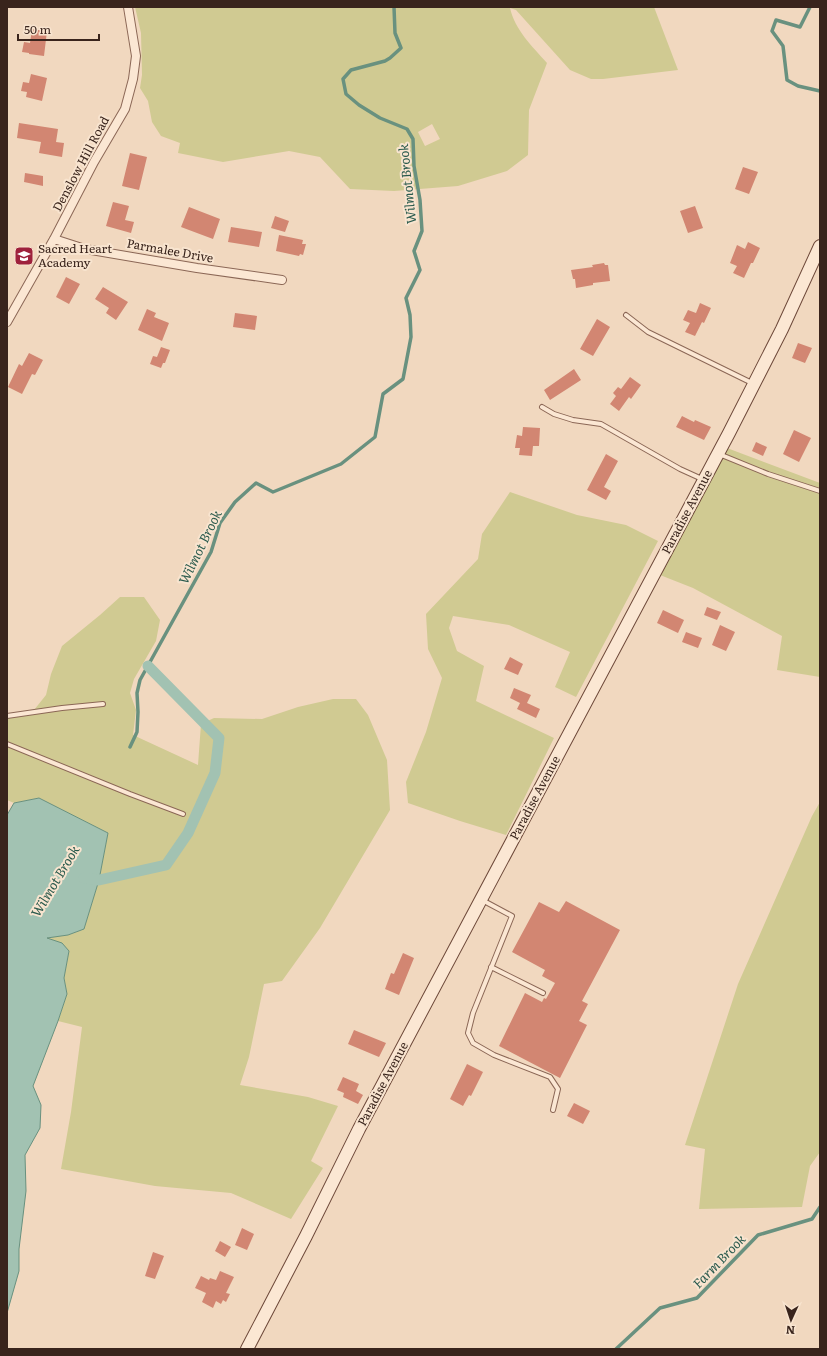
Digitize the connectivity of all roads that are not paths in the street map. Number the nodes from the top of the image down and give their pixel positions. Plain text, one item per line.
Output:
1 (128, 7) edge
2 (54, 239) junction
3 (820, 246) edge
4 (282, 280) dead end
5 (626, 315) dead end
6 (7, 322) edge
7 (754, 384) junction
8 (542, 407) dead end
9 (719, 454) junction
10 (704, 480) junction
11 (820, 490) edge
12 (103, 704) dead end
13 (7, 716) edge
14 (7, 744) edge
15 (183, 814) dead end
16 (481, 900) junction
17 (492, 967) junction
18 (543, 993) dead end
19 (553, 1110) dead end
20 (247, 1349) edge

1 - 2 street, Denslow Hill Road
2 - 4 street, Parmalee Drive
2 - 6 street, Denslow Hill Road
3 - 7 street, Paradise Avenue
5 - 7 lane
7 - 9 street, Paradise Avenue
8 - 10 lane
9 - 10 street, Paradise Avenue
9 - 11 lane
10 - 16 street, Paradise Avenue
12 - 13 lane
14 - 15 lane
16 - 17 lane
16 - 20 street, Paradise Avenue
17 - 18 lane
17 - 19 lane

